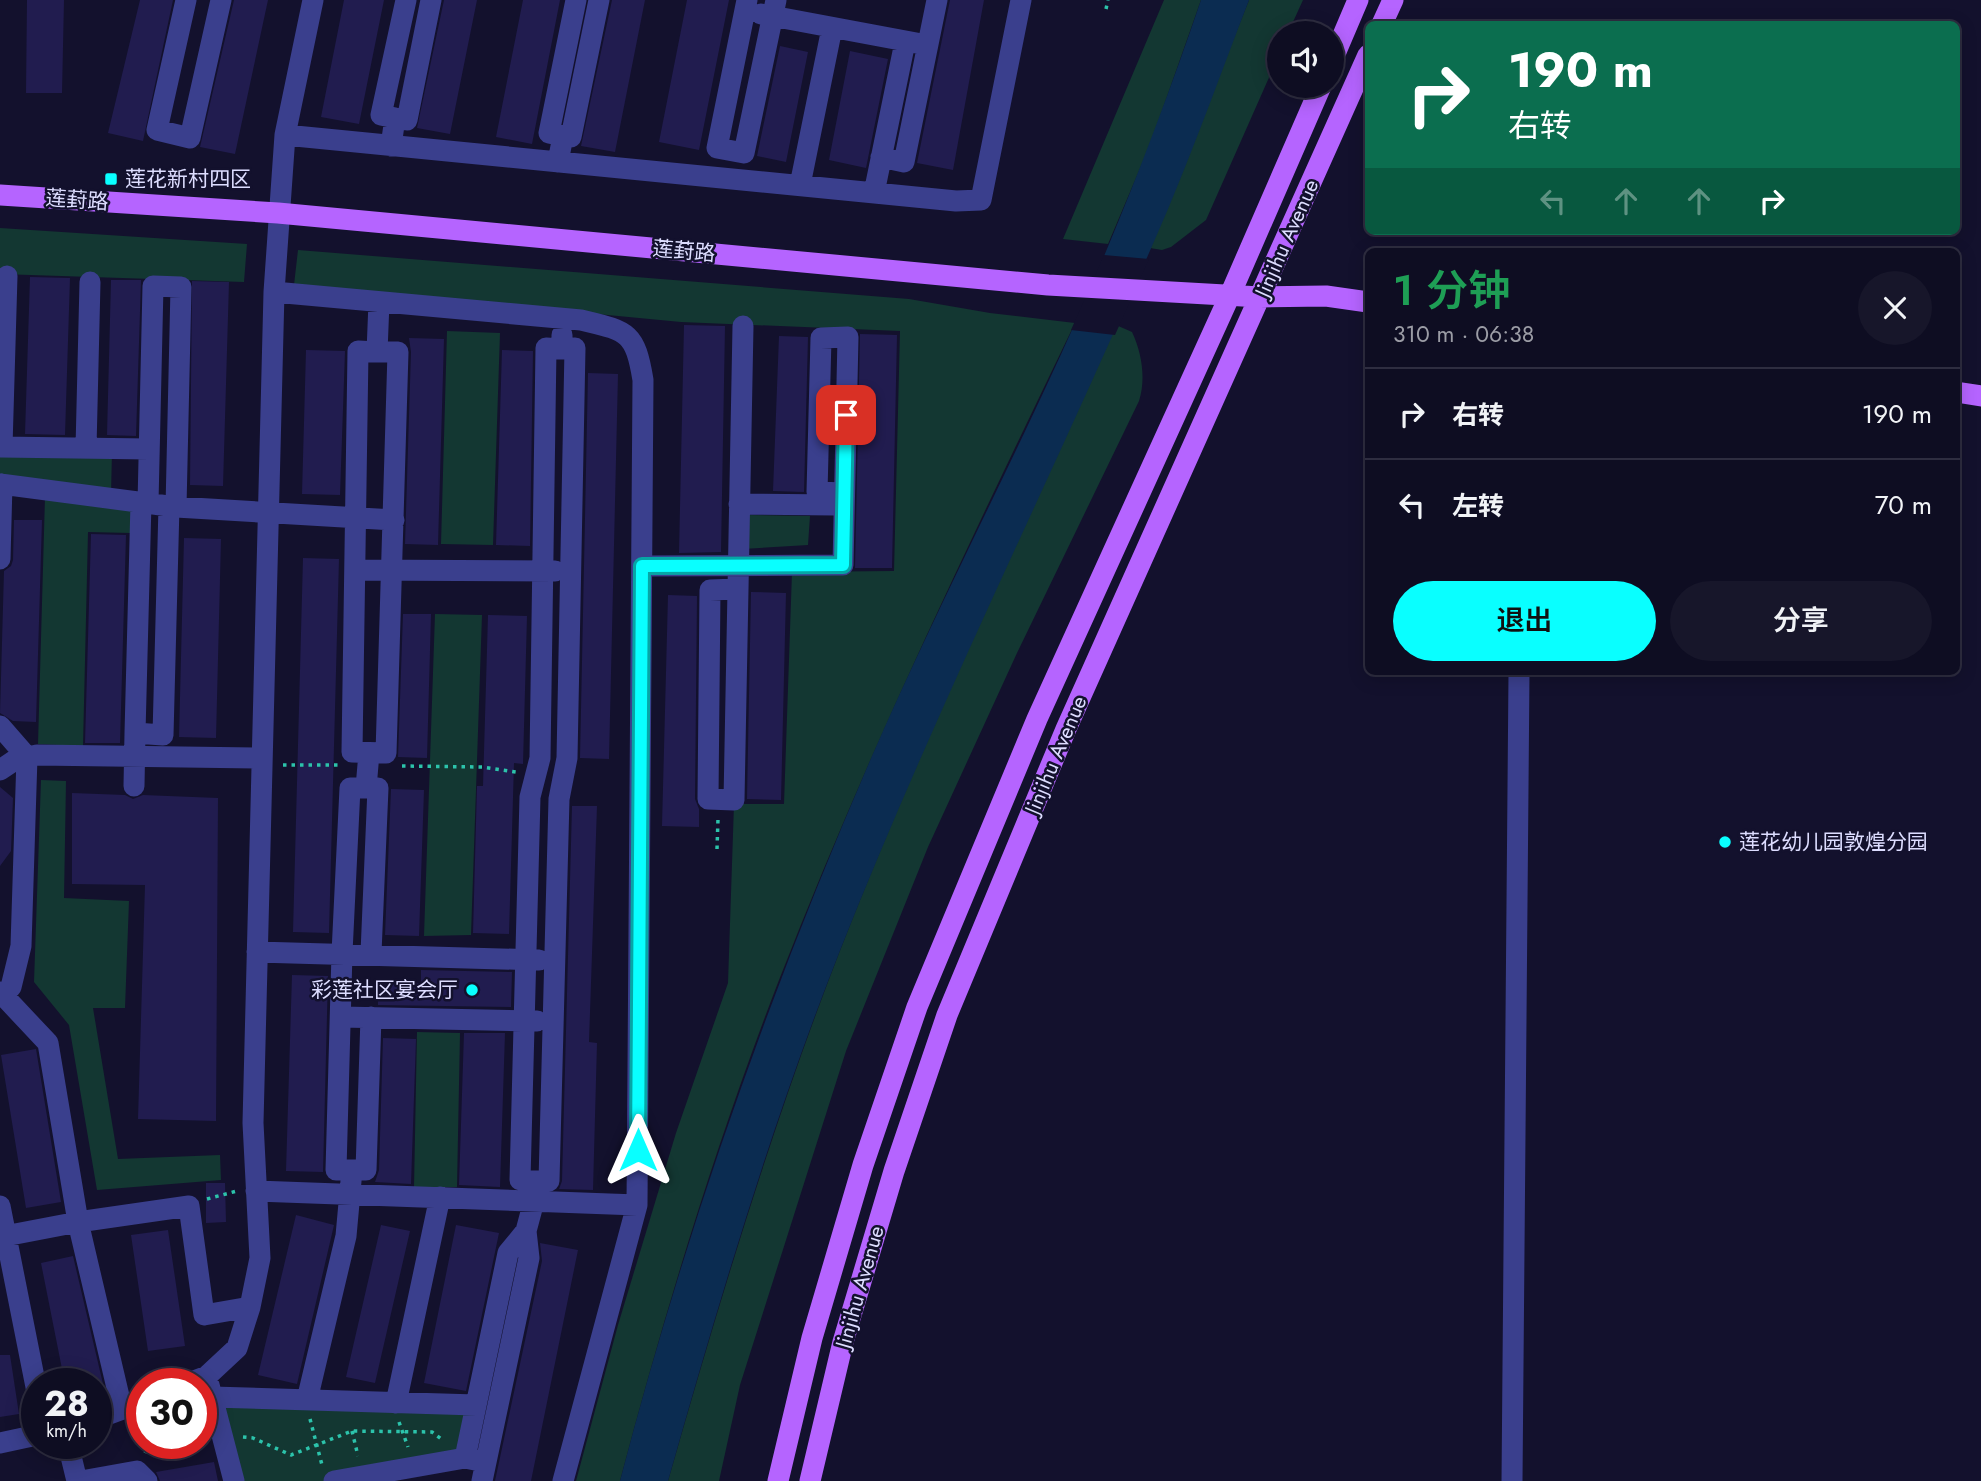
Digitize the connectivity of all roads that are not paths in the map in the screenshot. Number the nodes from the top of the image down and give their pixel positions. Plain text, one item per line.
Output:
1 (186, 0) edge
2 (221, 0) edge
3 (312, 0) edge
4 (406, 0) edge
5 (431, 0) edge
6 (576, 0) edge
7 (599, 0) edge
8 (937, 0) edge
9 (1021, 0) edge
10 (1358, 0) edge
11 (1393, 0) edge
12 (746, 5) edge
13 (774, 8) edge
14 (1383, 21) edge
15 (832, 28) junction
16 (1344, 33) edge
17 (905, 42) junction
18 (927, 45) junction
19 (1365, 62) edge
20 (1316, 98) edge
21 (395, 117) junction
22 (285, 135) junction
23 (563, 135) junction
24 (391, 146) junction
25 (731, 151) junction
26 (881, 157) junction
27 (558, 162) junction
28 (726, 178) junction
29 (800, 185) junction
30 (874, 193) junction
31 (0, 195) edge
32 (278, 213) junction
33 (7, 276) dead end
34 (90, 282) dead end
35 (274, 292) junction
36 (1230, 295) junction
37 (1260, 297) junction
38 (379, 302) junction
39 (1365, 302) edge
40 (562, 318) junction
41 (743, 327) dead end
42 (562, 349) junction
43 (377, 352) junction
44 (1960, 393) edge
45 (1981, 396) edge
46 (1, 447) edge
47 (86, 448) junction
48 (149, 449) junction
49 (545, 464) junction
50 (573, 465) junction
51 (1, 484) edge
52 (844, 499) junction
53 (158, 504) junction
54 (739, 504) junction
55 (268, 514) junction
56 (356, 518) junction
57 (394, 520) junction
58 (0, 559) edge
59 (738, 565) junction
60 (642, 566) junction
61 (355, 570) junction
62 (393, 570) junction
63 (543, 571) junction
64 (571, 571) junction
65 (1519, 675) edge
66 (0, 726) edge
67 (369, 753) junction
68 (135, 756) junction
69 (27, 757) junction
70 (262, 758) junction
71 (0, 771) edge
72 (536, 774) junction
73 (563, 778) junction
74 (134, 786) dead end
75 (366, 788) junction
76 (719, 799) road end
77 (257, 952) junction
78 (342, 953) junction
79 (371, 954) junction
80 (526, 960) junction
81 (555, 961) junction
82 (1, 995) edge
83 (341, 1017) junction
84 (371, 1017) junction
85 (524, 1020) junction
86 (553, 1021) junction
87 (352, 1170) junction
88 (256, 1191) junction
89 (534, 1191) junction
90 (349, 1194) junction
91 (440, 1198) junction
92 (637, 1205) junction
93 (0, 1206) edge
94 (78, 1222) junction
95 (527, 1231) junction
96 (3, 1236) edge
97 (250, 1307) junction
98 (32, 1368) edge
99 (217, 1376) edge
100 (126, 1385) edge
101 (217, 1387) edge
102 (307, 1400) junction
103 (396, 1403) junction
104 (476, 1405) junction
105 (217, 1415) edge
106 (21, 1438) edge
107 (0, 1443) edge
108 (72, 1459) edge
109 (477, 1467) edge
110 (328, 1474) edge
111 (415, 1474) edge
112 (79, 1481) edge
113 (147, 1481) edge
114 (234, 1481) edge
115 (563, 1481) edge
116 (778, 1481) edge
117 (810, 1481) edge
118 (1512, 1481) edge

1 - 2 street
3 - 22 street
4 - 21 street
5 - 21 street
6 - 23 street
7 - 23 street
8 - 18 street
9 - 30 street
10 - 16 main road
11 - 14 main road
12 - 13 street
12 - 25 street
13 - 15 street
13 - 25 street
15 - 17 street
15 - 29 street
17 - 18 street
17 - 26 street
18 - 26 street
19 - 37 main road, Jinjihu Avenue
20 - 36 main road, Jinjihu Avenue
21 - 24 street
22 - 24 street
22 - 32 street
23 - 27 street
24 - 27 street
25 - 28 street
26 - 30 street
27 - 28 street
28 - 29 street
29 - 30 street
31 - 32 main road, 莲葑路
32 - 35 street
32 - 36 main road, 莲葑路
33 - 46 street
34 - 47 street
35 - 38 street
35 - 55 street
36 - 37 main road, 莲葑路
36 - 116 main road, Jinjihu Avenue
37 - 39 main road, 莲葑路
37 - 117 main road, Jinjihu Avenue
38 - 40 street
38 - 43 street
40 - 42 street
40 - 60 street
41 - 54 street
42 - 49 street
42 - 50 street
43 - 56 street
43 - 57 street
44 - 45 main road
46 - 47 street
47 - 48 street
48 - 53 street
48 - 53 street
49 - 50 street
49 - 63 street
50 - 64 street
51 - 53 street
51 - 58 street
52 - 52 street
52 - 54 street
52 - 59 street
53 - 55 street
53 - 68 street
54 - 59 street
55 - 56 street
55 - 70 street
56 - 57 street
56 - 61 street
57 - 62 street
59 - 60 street
59 - 76 street
60 - 92 street
61 - 62 street
61 - 67 street
62 - 63 street
62 - 67 street
63 - 64 street
63 - 72 street
64 - 73 street
65 - 118 street
66 - 69 street
67 - 75 street
68 - 69 street
68 - 70 street
68 - 74 street
69 - 71 street
69 - 82 street
70 - 77 street
72 - 73 street
72 - 80 street
73 - 81 street
75 - 78 street
75 - 79 street
77 - 78 street
77 - 88 street
78 - 79 street
78 - 83 street
79 - 80 street
80 - 81 street
80 - 85 street
81 - 86 street
82 - 94 street
83 - 84 street
83 - 87 street
84 - 85 street
84 - 87 street
85 - 86 street
85 - 89 street
86 - 89 street
87 - 90 street
88 - 90 street
88 - 97 street
89 - 91 street
89 - 92 street
89 - 95 street
90 - 91 street
90 - 102 street
91 - 103 street
92 - 115 street
93 - 96 street
94 - 96 street
94 - 97 street
94 - 100 street
95 - 104 street
95 - 109 street
96 - 98 street
97 - 99 street
101 - 102 street
102 - 103 street
103 - 104 street
104 - 109 street
105 - 114 street
106 - 107 street
108 - 112 street
109 - 111 street
110 - 111 street
112 - 113 street

